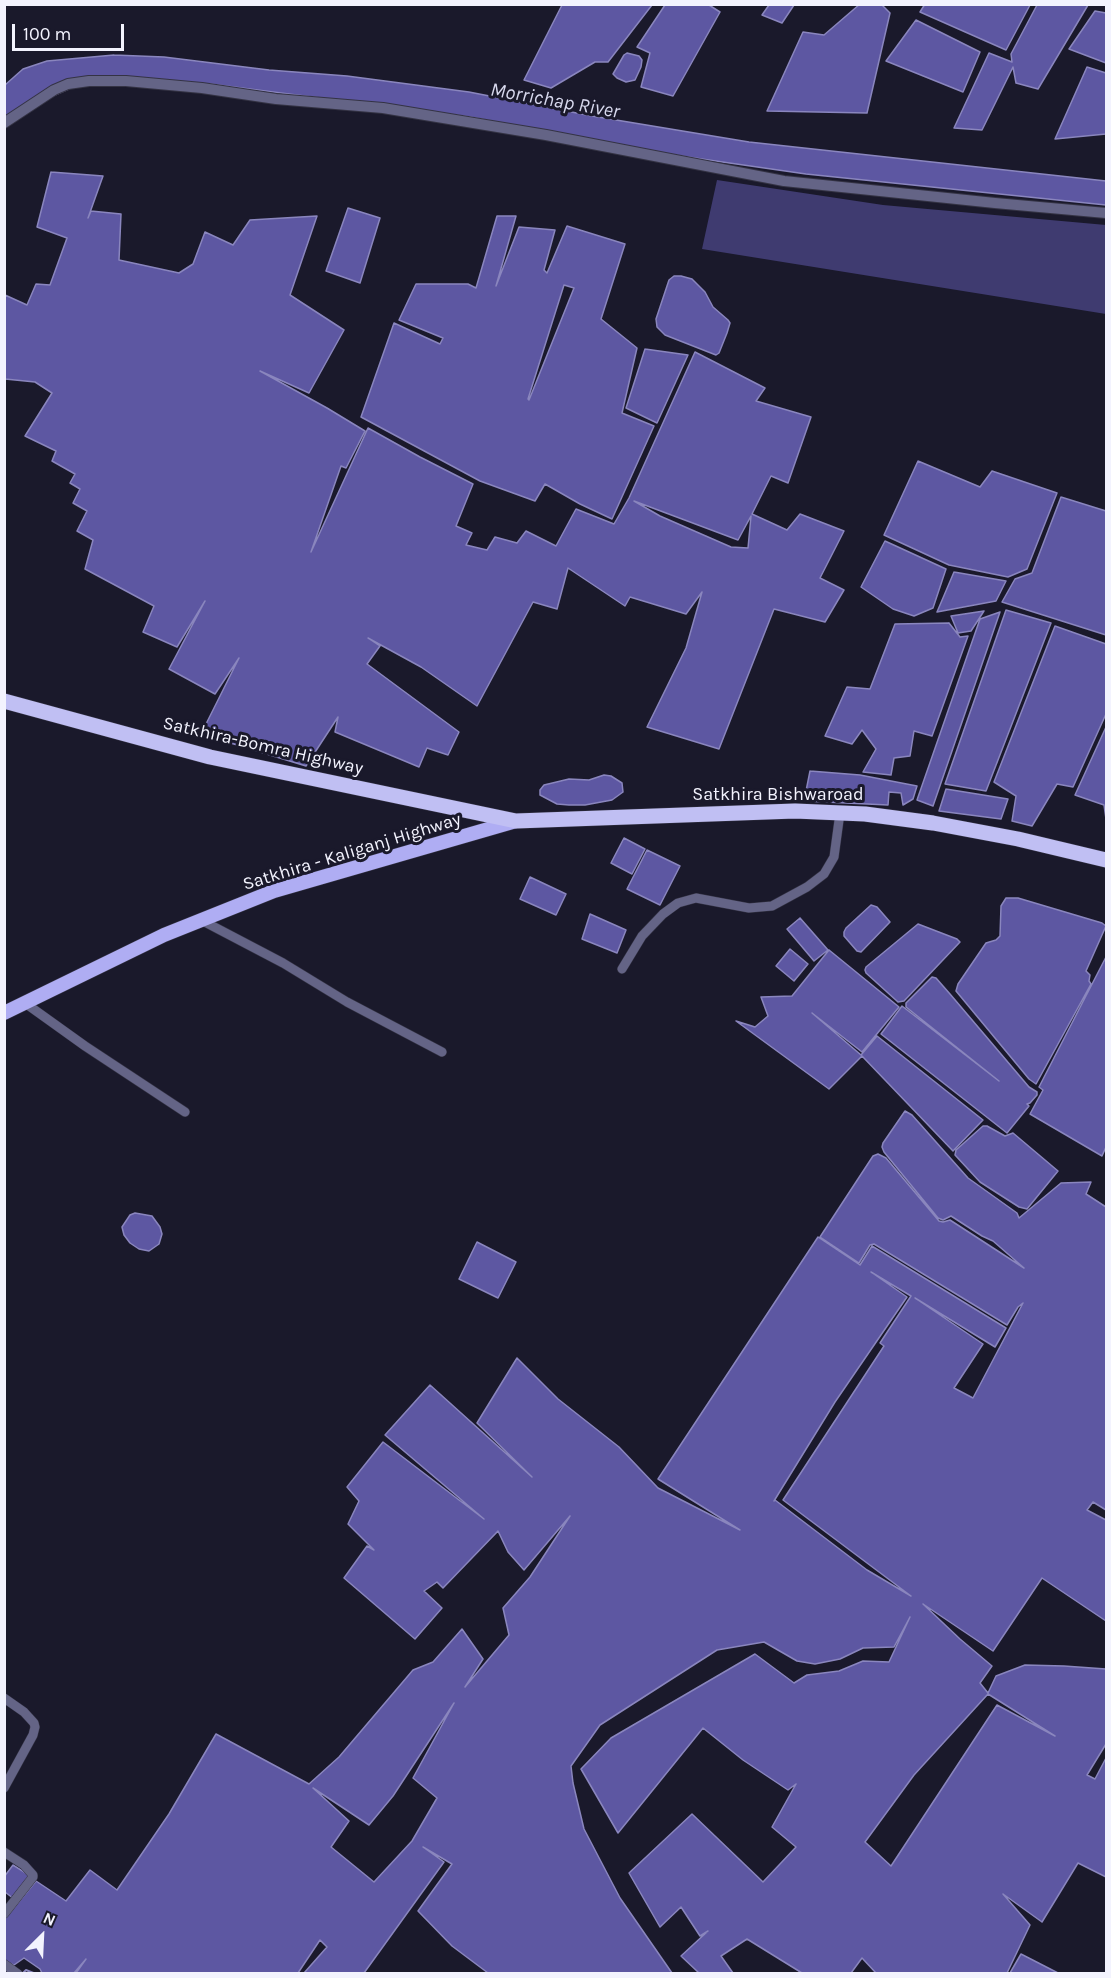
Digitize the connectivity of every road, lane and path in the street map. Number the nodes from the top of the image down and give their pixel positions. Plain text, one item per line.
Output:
1 (4, 123) edge
2 (1107, 213) edge
3 (4, 701) edge
4 (840, 813) junction
5 (516, 821) junction
6 (1107, 860) edge
7 (201, 920) junction
8 (622, 969) dead end
9 (25, 1004) junction
10 (4, 1013) edge
11 (442, 1052) dead end
12 (185, 1112) dead end
13 (4, 1698) edge
14 (4, 1788) edge
15 (4, 1852) edge
16 (4, 1914) edge
17 (4, 1964) edge
18 (18, 1974) edge

1 - 2 street
3 - 5 highway, Satkhira-Bomra Highway
4 - 5 highway, Satkhira Bishwaroad
4 - 6 highway, Satkhira Bishwaroad
4 - 8 street
5 - 7 main road, Satkhira - Kaliganj Highway
7 - 9 main road, Satkhira - Kaliganj Highway
7 - 11 street
9 - 10 main road, Satkhira - Kaliganj Highway
9 - 12 street
13 - 14 street
15 - 16 street
17 - 18 street

